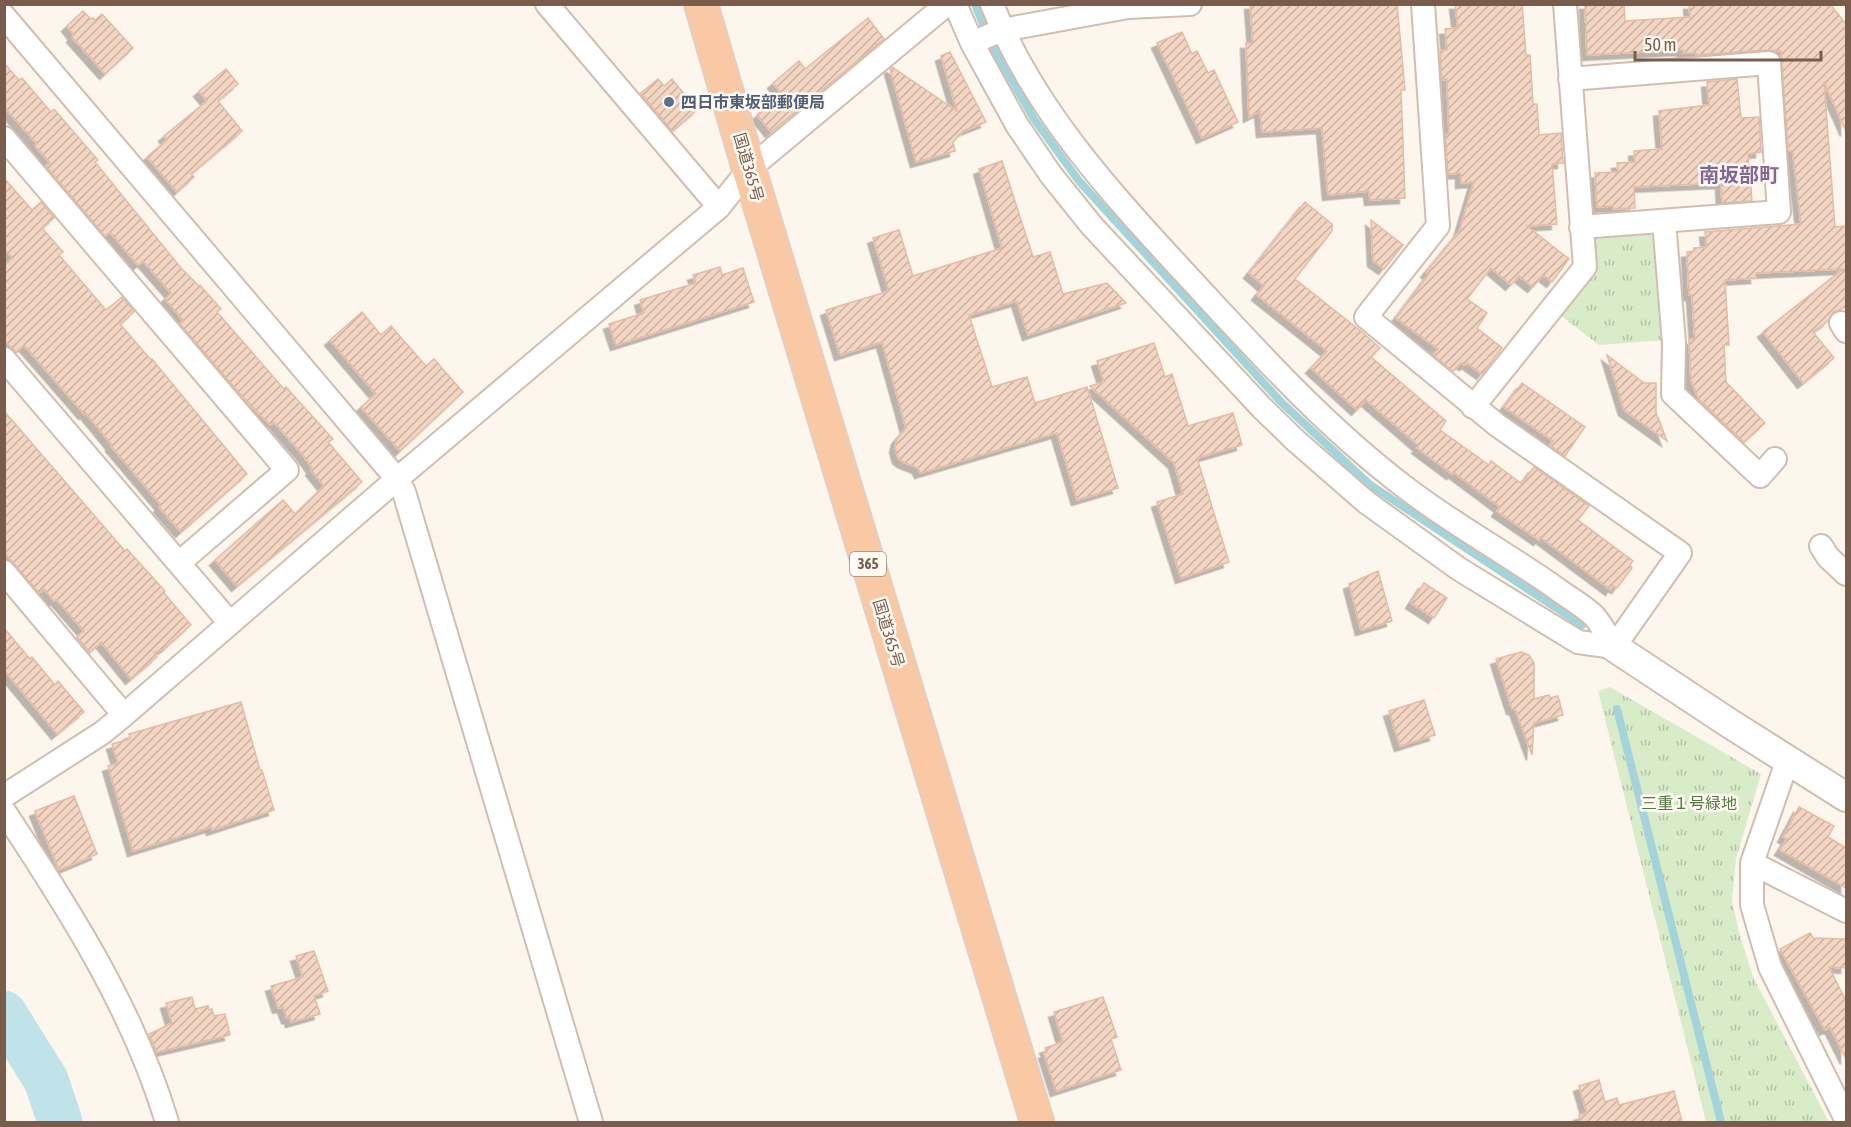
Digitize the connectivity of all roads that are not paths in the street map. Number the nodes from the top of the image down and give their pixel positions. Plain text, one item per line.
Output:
1 (547, 4) edge
2 (701, 4) edge
3 (948, 4) edge
4 (955, 4) edge
5 (992, 4) edge
6 (1190, 4) edge
7 (1423, 4) edge
8 (1565, 4) edge
9 (4, 16) edge
10 (1002, 30) junction
11 (972, 43) junction
12 (1570, 79) junction
13 (4, 138) edge
14 (749, 169) junction
15 (719, 207) junction
16 (1664, 221) junction
17 (1581, 227) junction
18 (4, 359) edge
19 (1473, 407) junction
20 (1774, 459) dead end
21 (397, 479) junction
22 (1821, 546) dead end
23 (179, 563) junction
24 (4, 572) edge
25 (1846, 573) edge
26 (230, 623) junction
27 (1614, 647) junction
28 (124, 715) junction
29 (1788, 759) junction
30 (4, 796) edge
31 (1846, 797) edge
32 (4, 811) edge
33 (1752, 864) junction
34 (1846, 911) edge
35 (1846, 1119) edge
36 (167, 1122) edge
37 (591, 1122) edge
38 (1037, 1122) edge

1 - 15 street
2 - 14 highway, 国道365号 / 365
3 - 14 street
4 - 11 street
5 - 10 street
6 - 10 street
7 - 19 street
8 - 12 street
9 - 21 street
10 - 11 street
10 - 27 street
11 - 27 street
12 - 16 street
12 - 17 street
13 - 23 street
14 - 15 street
14 - 38 highway, 国道365号 / 365
15 - 21 street
16 - 17 street
16 - 20 street
17 - 19 street
18 - 23 street
19 - 27 street
21 - 26 street
21 - 37 street
22 - 25 street
23 - 26 street
24 - 28 street
26 - 28 street
27 - 29 street
28 - 30 street
29 - 31 street
29 - 33 street
32 - 36 street
33 - 34 street
33 - 35 street

